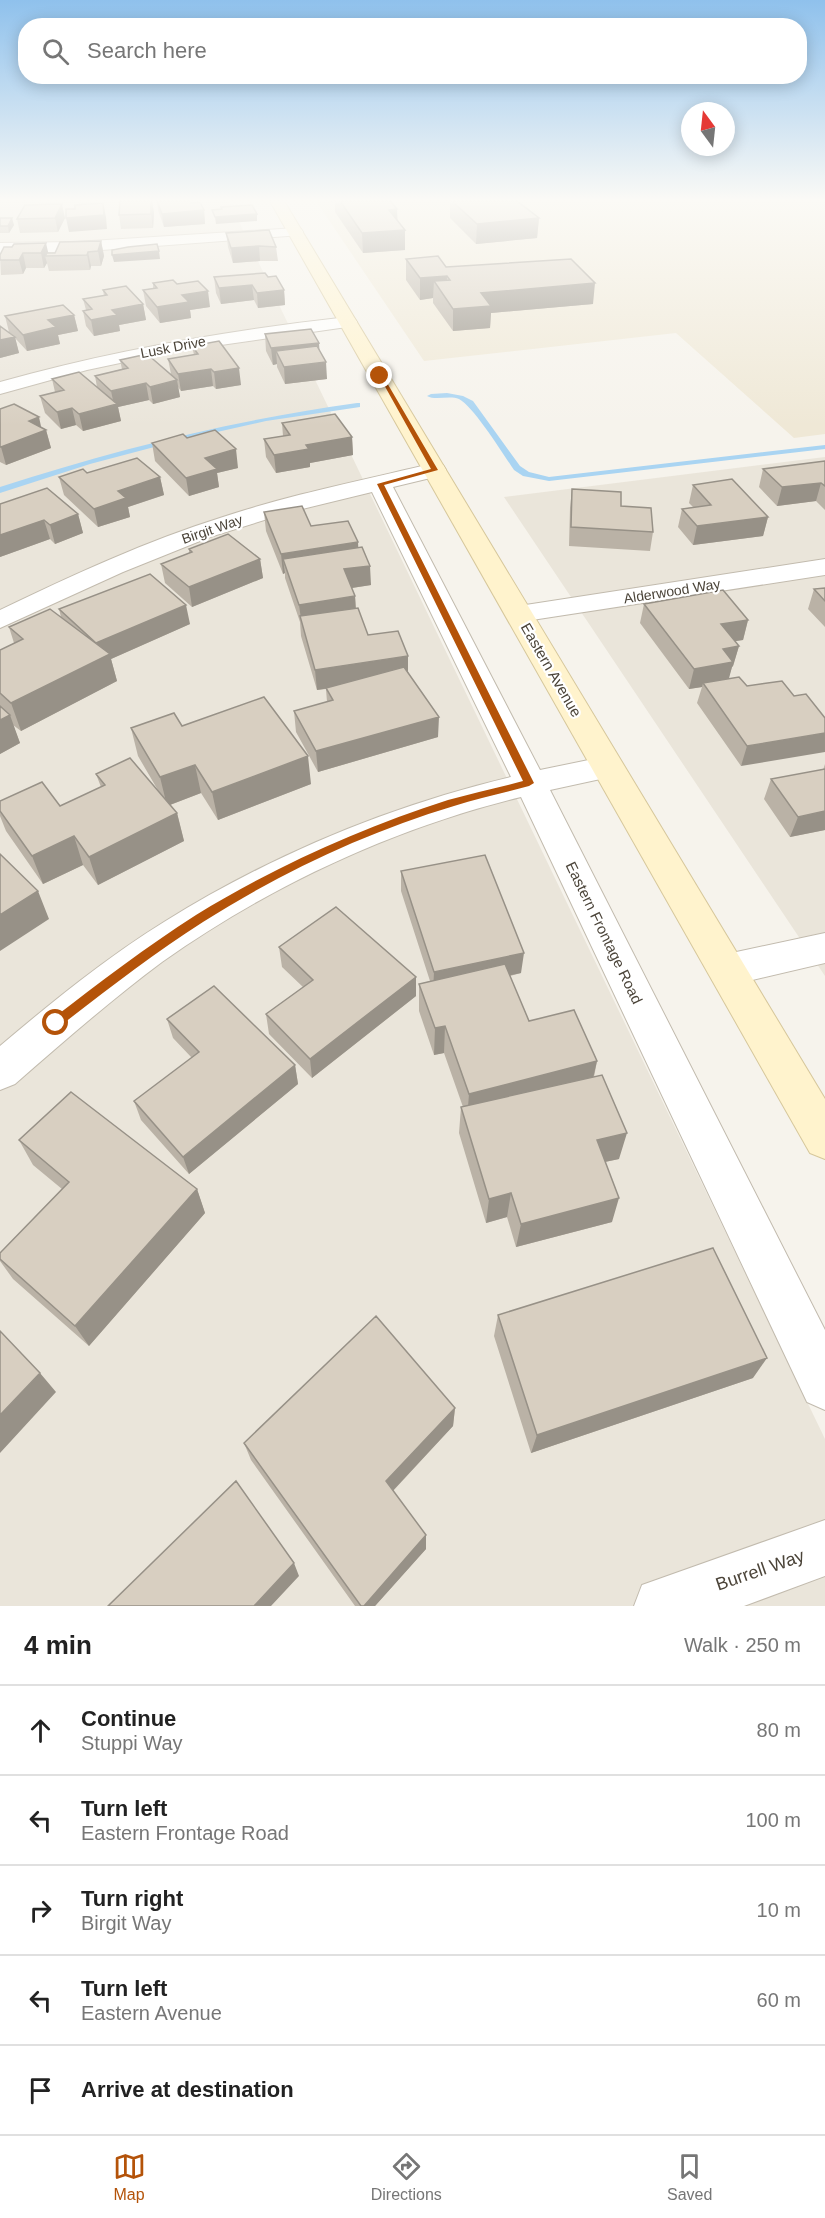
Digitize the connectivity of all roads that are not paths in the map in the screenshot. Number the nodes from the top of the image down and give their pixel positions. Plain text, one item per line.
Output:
1 (321, 276) edge
2 (348, 322) junction
3 (0, 388) edge
4 (435, 470) junction
5 (380, 484) junction
6 (825, 567) edge
7 (519, 614) junction
8 (0, 620) edge
9 (608, 767) junction
10 (529, 783) junction
11 (825, 948) edge
12 (727, 970) junction
13 (0, 1071) edge
14 (825, 1139) edge
15 (825, 1384) edge
16 (825, 1548) edge
17 (663, 1606) edge

1 - 2 main road, Eastern Avenue
2 - 3 street, Lusk Drive
2 - 4 main road, Eastern Avenue
4 - 5 street, Birgit Way
4 - 7 main road, Eastern Avenue
5 - 8 street, Birgit Way
5 - 10 street, Eastern Frontage Road
6 - 7 street, Alderwood Way
7 - 9 main road, Eastern Avenue
9 - 10 street
9 - 12 main road, Eastern Avenue
10 - 13 street
10 - 15 street, Eastern Frontage Road
11 - 12 street
12 - 14 main road, Eastern Avenue
16 - 17 street, Burrell Way

